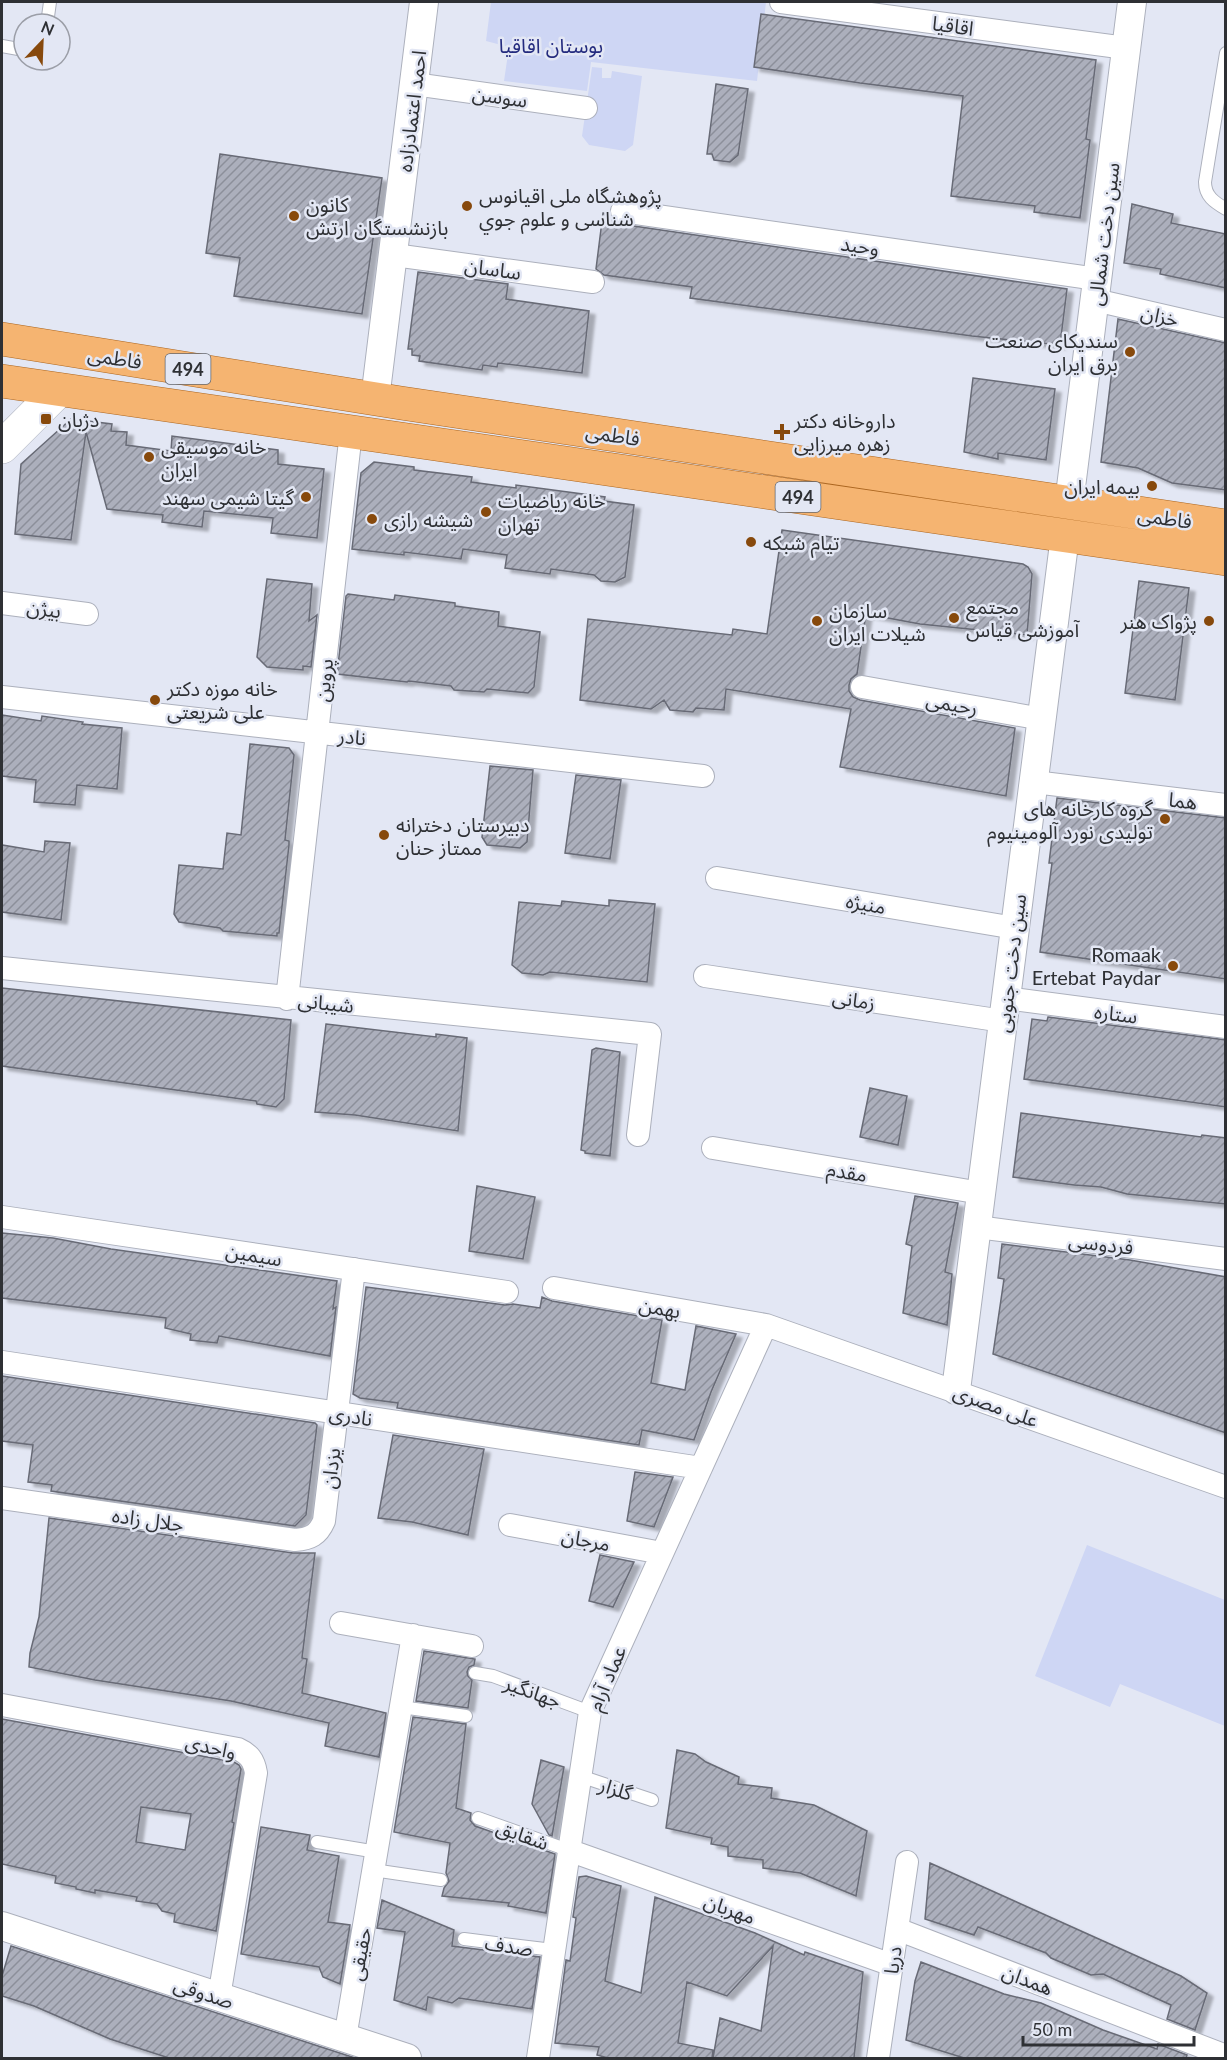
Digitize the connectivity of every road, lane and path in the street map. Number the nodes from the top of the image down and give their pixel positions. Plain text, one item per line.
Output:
1 (424, 2) edge
2 (781, 2) edge
3 (1132, 2) edge
4 (1126, 48) junction
5 (1226, 53) edge
6 (414, 84) junction
7 (586, 108) dead end
8 (1226, 209) edge
9 (622, 211) dead end
10 (394, 255) junction
11 (593, 282) dead end
12 (1096, 289) junction
13 (1226, 330) edge
14 (2, 339) edge
15 (2, 381) edge
16 (59, 390) junction
17 (375, 399) junction
18 (361, 434) junction
19 (2, 447) edge
20 (1069, 503) junction
21 (1226, 526) edge
22 (1065, 536) junction
23 (1226, 559) edge
24 (2, 603) edge
25 (87, 614) dead end
26 (862, 687) dead end
27 (2, 697) edge
28 (1042, 719) junction
29 (317, 732) junction
30 (703, 776) dead end
31 (1034, 782) junction
32 (1226, 805) edge
33 (717, 878) dead end
34 (1015, 928) junction
35 (2, 968) edge
36 (705, 976) dead end
37 (287, 999) junction
38 (1004, 1010) junction
39 (1226, 1027) edge
40 (638, 1135) dead end
41 (712, 1148) dead end
42 (981, 1193) junction
43 (2, 1217) edge
44 (977, 1227) junction
45 (1226, 1259) edge
46 (354, 1269) junction
47 (554, 1288) dead end
48 (507, 1292) dead end
49 (766, 1325) junction
50 (2, 1362) edge
51 (956, 1390) junction
52 (337, 1413) junction
53 (701, 1468) junction
54 (1226, 1487) edge
55 (2, 1498) edge
56 (510, 1525) dead end
57 (295, 1540) joint
58 (662, 1553) junction
59 (341, 1623) dead end
60 (413, 1635) junction
61 (472, 1646) dead end
62 (475, 1673) dead end
63 (2, 1705) edge
64 (401, 1707) junction
65 (590, 1712) junction
66 (466, 1716) dead end
67 (580, 1776) junction
68 (652, 1800) dead end
69 (478, 1818) dead end
70 (317, 1842) dead end
71 (568, 1850) junction
72 (375, 1861) junction
73 (907, 1862) dead end
74 (441, 1880) dead end
75 (2, 1926) edge
76 (897, 1929) junction
77 (464, 1939) dead end
78 (553, 1950) junction
79 (892, 1965) junction
80 (219, 1997) junction
81 (345, 2038) junction
82 (1226, 2055) edge
83 (881, 2057) edge
84 (407, 2058) edge
85 (538, 2058) edge

1 - 6 street, احمد اعتمادزاده
2 - 4 street, اقاقیا
3 - 4 street, سین دخت شمالی
4 - 12 street, سین دخت شمالی
5 - 8 lane
6 - 7 street, سوسن
6 - 10 street, احمد اعتمادزاده
9 - 12 street, وحید
10 - 11 street, ساسان
10 - 17 street, احمد اعتمادزاده
12 - 13 street, خزان
12 - 20 street, سین دخت شمالی
14 - 17 main road, فاطمی / 494
15 - 16 main road, فاطمی / 494
16 - 18 main road, فاطمی / 494
16 - 19 main road
17 - 18 main road
17 - 20 main road, فاطمی / 494
18 - 22 main road, فاطمی / 494
18 - 29 street, پروین
20 - 21 main road, فاطمی / 494
20 - 22 main road
22 - 23 main road, فاطمی / 494
22 - 28 street, سین دخت جنوبی
24 - 25 street, بیژن
26 - 28 street, رحیمی
27 - 29 street, نادر
28 - 31 street, سین دخت جنوبی
29 - 30 street, نادر
29 - 37 street, پروین
31 - 32 street, هما
31 - 34 street, سین دخت جنوبی
33 - 34 street, منیژه
34 - 38 street, سین دخت جنوبی
35 - 37 street, شیبانی
36 - 38 street, زمانی
37 - 40 street, شیبانی
38 - 39 street, ستاره
38 - 42 street, سین دخت جنوبی
41 - 42 street, مقدم
42 - 44 street, سین دخت جنوبی
43 - 46 street, سیمین
44 - 45 street, فردوسی
44 - 51 street, سین دخت جنوبی
46 - 48 street, سیمین
46 - 52 street, یزدان
47 - 49 street, بهمن
49 - 51 street, علی مصری
49 - 53 street, عماد آرام
50 - 52 street, نادری
51 - 54 street, علی مصری
52 - 53 street, نادری
52 - 57 street, یزدان
53 - 58 street, عماد آرام
55 - 57 street, جلال زاده
56 - 58 street, مرجان
58 - 65 street, عماد آرام
59 - 60 street
60 - 61 street
60 - 64 street, حقیقی
62 - 65 lane, جهانگیر
63 - 80 street, واحدی
64 - 66 lane
64 - 72 street, حقیقی
65 - 67 street, عماد آرام
67 - 68 lane, گلزار
67 - 71 street, عماد آرام
69 - 71 lane, شقایق
70 - 72 lane
71 - 78 street, عماد آرام
71 - 79 street, مهربان
72 - 74 lane
72 - 81 street, حقیقی
73 - 76 street, دریا
75 - 80 street, صدوقی
76 - 79 street, دریا
76 - 82 street, همدان
77 - 78 lane, صدف
78 - 85 street, عماد آرام
79 - 83 street, دریا
80 - 81 street, صدوقی
81 - 84 street, صدوقی

